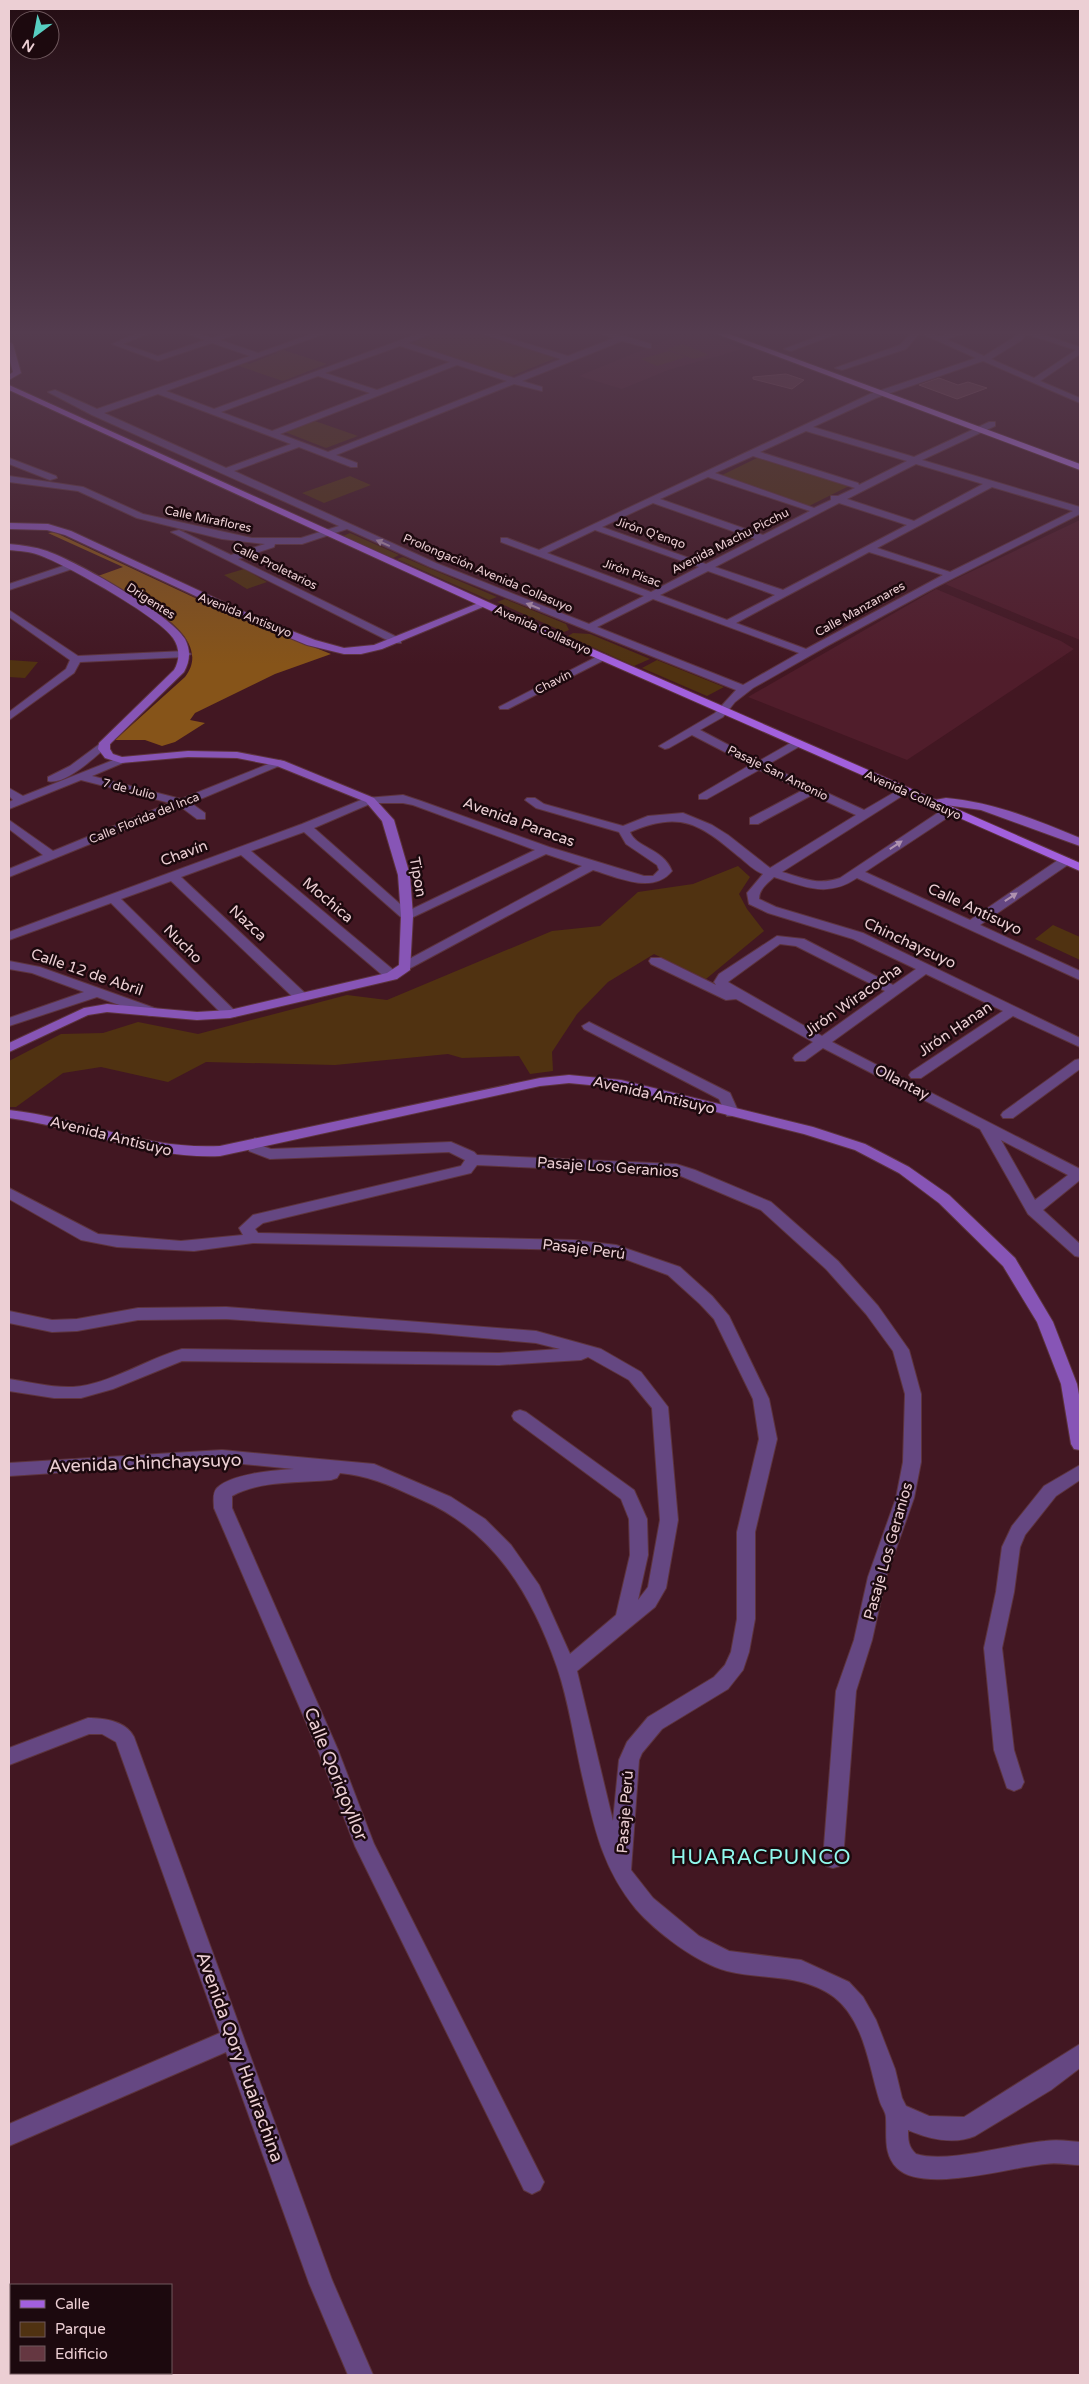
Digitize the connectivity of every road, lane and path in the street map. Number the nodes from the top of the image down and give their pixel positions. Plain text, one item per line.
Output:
1 (129, 442) edge
2 (161, 442) edge
3 (295, 442) edge
4 (361, 442) edge
5 (776, 442) edge
6 (853, 442) edge
7 (946, 442) edge
8 (1021, 442) edge
9 (1034, 442) edge
10 (300, 444) junction
11 (753, 453) junction
12 (329, 455) junction
13 (1080, 457) edge
14 (911, 460) junction
15 (9, 461) edge
16 (354, 465) dead end
17 (1080, 467) edge
18 (226, 471) junction
19 (708, 474) junction
20 (9, 479) edge
21 (992, 483) junction
22 (855, 485) junction
23 (80, 489) junction
24 (835, 498) junction
25 (653, 500) junction
26 (810, 508) junction
27 (1080, 511) edge
28 (140, 516) junction
29 (324, 516) junction
30 (296, 519) junction
31 (914, 524) junction
32 (9, 526) edge
33 (347, 526) junction
34 (594, 527) junction
35 (327, 533) junction
36 (759, 536) junction
37 (504, 540) dead end
38 (279, 542) junction
39 (9, 548) edge
40 (869, 549) junction
41 (539, 552) junction
42 (232, 558) junction
43 (703, 565) junction
44 (72, 566) junction
45 (948, 574) junction
46 (9, 587) edge
47 (649, 593) junction
48 (784, 594) junction
49 (485, 604) junction
50 (9, 613) edge
51 (729, 623) junction
52 (583, 626) junction
53 (397, 641) junction
54 (807, 653) junction
55 (186, 654) junction
56 (602, 657) junction
57 (76, 659) junction
58 (741, 688) junction
59 (710, 704) junction
60 (504, 707) dead end
61 (722, 709) junction
62 (9, 717) edge
63 (693, 731) junction
64 (104, 743) junction
65 (798, 743) junction
66 (664, 746) dead end
67 (122, 760) junction
68 (280, 763) junction
69 (760, 766) junction
70 (82, 777) junction
71 (812, 790) junction
72 (904, 791) junction
73 (14, 796) edge
74 (703, 797) dead end
75 (370, 800) junction
76 (530, 800) dead end
77 (183, 803) junction
78 (933, 804) junction
79 (9, 806) edge
80 (949, 810) junction
81 (865, 815) junction
82 (201, 816) dead end
83 (754, 821) dead end
84 (9, 824) edge
85 (306, 827) junction
86 (624, 830) junction
87 (1080, 842) edge
88 (242, 850) junction
89 (545, 850) junction
90 (52, 856) junction
91 (1065, 860) junction
92 (593, 865) junction
93 (1080, 867) edge
94 (855, 872) junction
95 (9, 873) edge
96 (771, 873) junction
97 (172, 874) junction
98 (112, 897) junction
99 (407, 916) junction
100 (971, 925) junction
101 (9, 936) edge
102 (656, 960) dead end
103 (9, 965) edge
104 (405, 967) junction
105 (925, 969) junction
106 (392, 976) junction
107 (1080, 976) edge
108 (894, 991) junction
109 (97, 992) junction
110 (302, 997) junction
111 (1013, 1010) junction
112 (155, 1013) junction
113 (230, 1014) junction
114 (9, 1022) edge
115 (589, 1026) dead end
116 (822, 1042) junction
117 (1080, 1043) edge
118 (9, 1048) edge
119 (800, 1058) dead end
120 (1080, 1063) edge
121 (916, 1075) dead end
122 (732, 1113) junction
123 (9, 1114) edge
124 (1008, 1115) dead end
125 (986, 1127) junction
126 (255, 1143) junction
127 (473, 1160) junction
128 (1079, 1175) edge
129 (9, 1193) edge
130 (1033, 1210) junction
131 (253, 1238) junction
132 (1080, 1252) edge
133 (9, 1317) edge
134 (595, 1353) junction
135 (9, 1385) edge
136 (520, 1416) dead end
137 (1080, 1444) edge
138 (9, 1469) edge
139 (368, 1469) junction
140 (1080, 1472) edge
141 (626, 1619) junction
142 (567, 1668) junction
143 (9, 1757) edge
144 (1014, 1782) dead end
145 (833, 1859) dead end
146 (621, 1872) junction
147 (232, 2038) junction
148 (1080, 2055) edge
149 (898, 2114) junction
150 (9, 2135) edge
151 (1080, 2154) edge
152 (532, 2182) dead end
153 (361, 2375) edge

1 - 30 main road, Avenida Collasuyo
2 - 18 street, Prolongación Avenida Collasuyo
3 - 10 street
4 - 12 street
5 - 11 street
6 - 14 street
7 - 14 street, Avenida Machu Picchu
8 - 17 highway
9 - 13 highway
10 - 12 street
10 - 18 street
11 - 19 street
11 - 22 street
12 - 16 street
14 - 21 street
14 - 22 street, Avenida Machu Picchu
14 - 24 street, Avenida Machu Picchu
15 - 23 street
18 - 29 street, Prolongación Avenida Collasuyo
19 - 25 street
19 - 26 street
20 - 23 street, Calle Miraflores
21 - 27 street
21 - 31 street
22 - 24 street, Avenida Machu Picchu
23 - 28 street, Calle Miraflores
24 - 26 street, Avenida Machu Picchu
24 - 31 street
24 - 36 street, Avenida Machu Picchu
25 - 34 street
25 - 36 street
26 - 36 street, Avenida Machu Picchu
27 - 45 street, Calle Manzanares
28 - 38 street, Calle Miraflores
28 - 42 street, Calle Proletarios
29 - 30 street
29 - 33 street, Prolongación Avenida Collasuyo
30 - 35 main road, Avenida Collasuyo
31 - 40 street
32 - 53 street, Avenida Antisuyo
33 - 35 street, Calle Miraflores
52 -> 33 street, Prolongación Avenida Collasuyo
34 - 41 street
34 - 43 street, Jirón Q'enqo
35 - 38 street, Calle Miraflores
35 - 49 main road, Avenida Collasuyo
36 - 43 street, Avenida Machu Picchu
37 - 41 street, Jirón Pisac
38 - 42 street
39 - 44 street, Drigentes
40 - 45 street
40 - 48 street
41 - 47 street, Jirón Pisac
42 - 53 street, Calle Proletarios
43 - 47 street, Avenida Machu Picchu
43 - 48 street, Jirón Q'enqo
44 - 46 street
44 - 55 street, Drigentes
45 - 54 street, Calle Manzanares
47 - 51 street, Jirón Pisac
47 - 52 street, Avenida Machu Picchu
48 - 51 street
49 - 53 street, Avenida Antisuyo
49 - 56 main road, Avenida Collasuyo
50 - 57 street
51 - 54 street, Jirón Pisac
52 - 58 street, Prolongación Avenida Collasuyo
54 - 58 street, Calle Manzanares
55 - 57 street
55 - 64 street
56 - 59 main road, Avenida Collasuyo
56 - 60 street, Chavín
57 - 62 street
58 - 59 street
58 - 61 street, Calle Manzanares
59 - 61 main road, Avenida Collasuyo
61 - 63 street, Calle Manzanares
61 - 65 main road, Avenida Collasuyo
63 - 66 street, Calle Manzanares
63 - 69 street, Pasaje San Antonio
64 - 67 street
64 - 73 street
65 - 69 street
65 - 72 main road, Avenida Collasuyo
67 - 68 street, Tipon
67 - 70 street
68 - 75 street, Tipon
68 - 77 street, Calle Florida del Inca
69 - 71 street, Pasaje San Antonio
69 - 74 street
70 - 73 street
70 - 77 street, 7 de Julio
71 - 81 street, Pasaje San Antonio
71 - 83 street
72 - 78 main road, Avenida Collasuyo
72 - 81 street
73 - 79 street
75 - 85 street, Chavín
75 - 89 street, Avenida Paracas
75 - 99 street, Tipon
76 - 86 street
77 - 82 street, 7 de Julio
77 - 90 street, Calle Florida del Inca
78 - 80 main road, Avenida Collasuyo
78 - 87 street
80 - 91 main road, Avenida Collasuyo
94 -> 80 street
81 - 96 street
84 - 90 street
85 - 88 street, Chavín
85 - 99 street
86 - 92 street, Avenida Paracas
86 - 96 street
88 - 97 street, Chavín
88 - 106 street, Mochica
89 - 92 street, Avenida Paracas
89 - 99 street
90 - 95 street, Calle Florida del Inca
91 - 93 main road, Avenida Collasuyo
100 -> 91 street
92 - 104 street
94 - 96 street
94 - 100 street, Calle Antisuyo
96 - 105 street, Chinchaysuyo
97 - 98 street, Chavín
97 - 110 street, Nazca
98 - 101 street, Chavín
98 - 113 street, Nucho
99 - 104 street, Tipon
100 - 107 street, Calle Antisuyo
102 - 116 street
103 - 109 street, Calle 12 de Abril
104 - 106 street
105 - 108 street, Jirón Wiracocha
105 - 111 street, Chinchaysuyo
106 - 110 street
108 - 116 street, Jirón Wiracocha
108 - 116 street, Ollantay
109 - 112 street, Calle 12 de Abril
109 - 114 street
110 - 113 street
111 - 117 street, Chinchaysuyo
111 - 121 street, Jirón Hanan
112 - 113 street
112 - 118 street
115 - 122 street
116 - 119 street, Jirón Wiracocha
116 - 125 street, Ollantay
120 - 124 street
122 - 126 street, Avenida Antisuyo
122 - 137 street, Avenida Antisuyo
123 - 126 street, Avenida Antisuyo
125 - 128 street, Ollantay
125 - 130 street
126 - 127 street
127 - 131 street
127 - 145 street, Pasaje Los Geranios
128 - 130 street
129 - 131 street, Pasaje Perú
130 - 132 street
131 - 146 street, Pasaje Perú
133 - 134 street
134 - 135 street
134 - 141 street
136 - 141 street
138 - 139 street, Avenida Chinchaysuyo
139 - 142 street, Avenida Chinchaysuyo
139 - 152 street, Calle Qoriqoyllor
140 - 144 street
141 - 142 street
142 - 146 street, Avenida Chinchaysuyo
143 - 147 street, Avenida Qory Huairachina
146 - 149 street, Avenida Chinchaysuyo
147 - 150 street
147 - 153 street, Avenida Qory Huairachina
148 - 149 street
149 - 151 street

